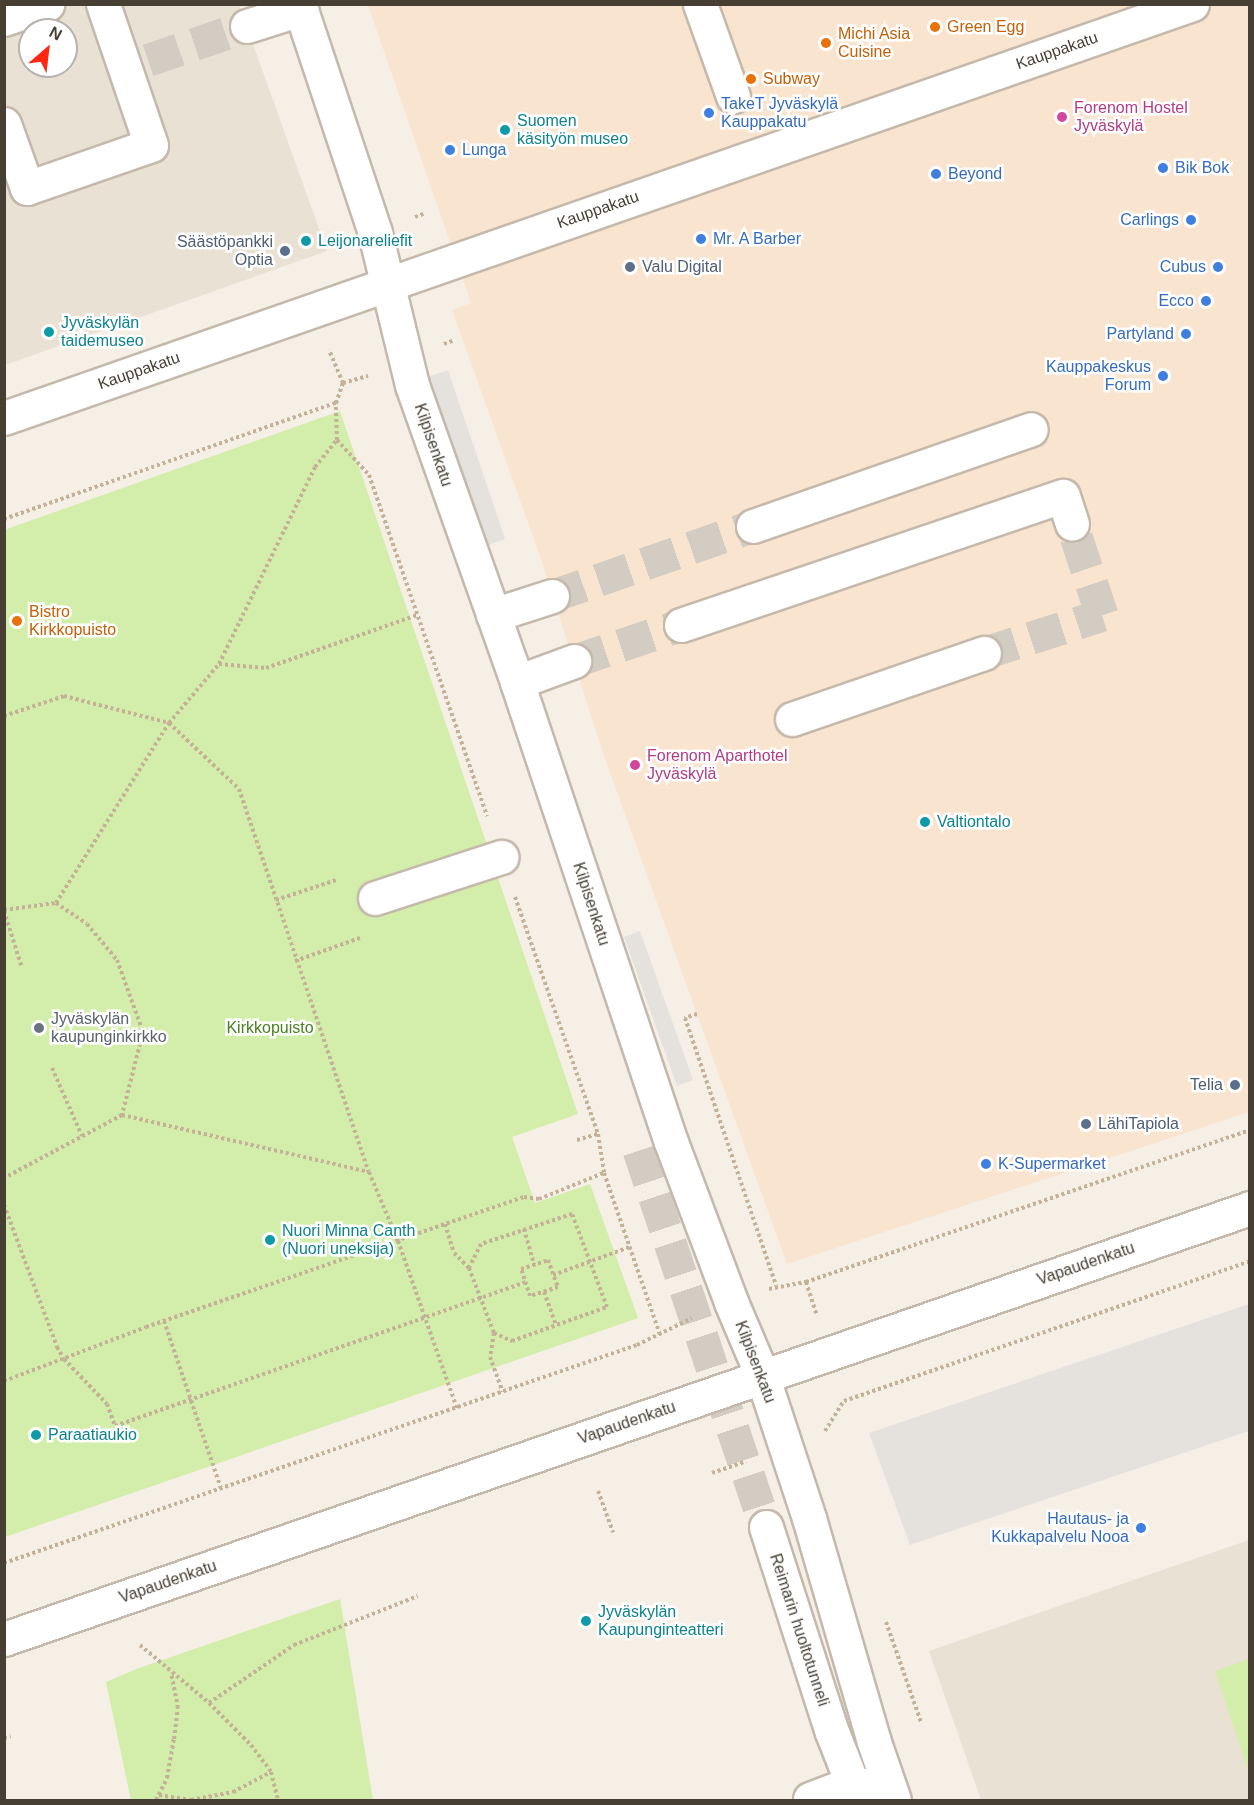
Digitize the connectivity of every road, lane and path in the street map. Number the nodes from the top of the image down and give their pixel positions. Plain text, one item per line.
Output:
1 (47, 4) edge
2 (102, 4) edge
3 (700, 4) edge
4 (1192, 4) edge
5 (300, 7) edge
6 (4, 19) edge
7 (247, 26) tunnel mouth
8 (733, 96) dead end
9 (4, 124) edge
10 (386, 284) junction
11 (343, 383) dead end
12 (336, 403) junction
13 (4, 418) edge
14 (1031, 429) dead end
15 (337, 440) junction
16 (4, 519) edge
17 (1072, 524) tunnel mouth
18 (753, 526) tunnel mouth
19 (552, 596) tunnel mouth
20 (493, 615) junction
21 (681, 625) tunnel mouth
22 (984, 653) tunnel mouth
23 (574, 661) tunnel mouth
24 (219, 664) junction
25 (518, 682) junction
26 (4, 716) edge
27 (792, 719) dead end
28 (169, 723) junction
29 (501, 857) dead end
30 (375, 898) junction
31 (276, 900) junction
32 (56, 903) junction
33 (4, 910) edge
34 (295, 961) junction
35 (21, 965) dead end
36 (697, 1014) dead end
37 (52, 1068) dead end
38 (122, 1115) junction
39 (1250, 1130) edge
40 (82, 1136) junction
41 (577, 1140) dead end
42 (369, 1172) junction
43 (604, 1173) junction
44 (4, 1178) edge
45 (4, 1205) edge
46 (1250, 1208) edge
47 (445, 1224) junction
48 (524, 1229) junction
49 (398, 1241) junction
50 (630, 1247) junction
51 (1250, 1261) edge
52 (590, 1262) junction
53 (534, 1265) junction
54 (469, 1268) junction
55 (553, 1275) junction
56 (526, 1282) junction
57 (544, 1292) junction
58 (480, 1297) junction
59 (424, 1318) junction
60 (692, 1318) dead end
61 (164, 1321) junction
62 (556, 1325) junction
63 (494, 1333) junction
64 (660, 1335) junction
65 (64, 1359) junction
66 (762, 1375) junction
67 (4, 1381) edge
68 (503, 1392) junction
69 (189, 1400) junction
70 (844, 1401) dead end
71 (457, 1409) junction
72 (221, 1488) junction
73 (598, 1491) dead end
74 (766, 1527) tunnel mouth
75 (613, 1532) dead end
76 (4, 1563) edge
77 (418, 1596) dead end
78 (4, 1639) edge
79 (140, 1645) dead end
80 (171, 1672) junction
81 (209, 1703) junction
82 (11, 1736) dead end
83 (4, 1738) edge
84 (271, 1772) junction
85 (852, 1783) junction
86 (159, 1795) junction
87 (893, 1796) edge
88 (810, 1799) edge
89 (156, 1800) edge
90 (278, 1800) edge

1 - 6 street
2 - 9 street
3 - 8 street
4 - 10 street, Kauppakatu
5 - 7 street
5 - 10 street, Kilpisenkatu
10 - 13 street, Kauppakatu
10 - 20 street, Kilpisenkatu
11 - 12 path
12 - 15 path
12 - 16 path
14 - 18 street
15 - 24 path
15 - 24 path
17 - 21 street
19 - 20 street
20 - 25 street, Kilpisenkatu
22 - 27 street
23 - 25 street
24 - 28 path
25 - 66 street, Kilpisenkatu
26 - 28 path
28 - 31 path
28 - 32 path
29 - 30 street
30 - 31 path
30 - 34 path
31 - 34 path
32 - 33 path
32 - 38 path
33 - 35 path
34 - 42 path
36 - 39 path
37 - 40 path
38 - 40 path
38 - 42 path
40 - 44 path
41 - 43 path
42 - 49 path
43 - 47 path
43 - 50 path
45 - 65 path
46 - 66 street, Vapaudenkatu
47 - 49 path
47 - 54 path
48 - 52 path
48 - 53 path
48 - 54 path
49 - 59 path
49 - 61 path
50 - 52 path
50 - 64 path
51 - 70 path
52 - 55 path
52 - 62 path
53 - 55 path
53 - 56 path
54 - 58 path
55 - 57 path
56 - 57 path
56 - 58 path
57 - 62 path
58 - 59 path
58 - 63 path
59 - 69 path
59 - 71 path
60 - 64 path
61 - 65 path
61 - 69 path
62 - 63 path
63 - 68 path
64 - 68 path
65 - 67 path
65 - 69 path
66 - 78 street, Vapaudenkatu
66 - 87 street, Kilpisenkatu
68 - 71 path
69 - 72 path
71 - 72 path
72 - 76 path
73 - 75 path
74 - 85 street, Reimarin huoltotunneli
77 - 81 path
79 - 80 path
80 - 81 path
80 - 86 path
81 - 84 path
82 - 83 path
84 - 86 path
84 - 90 path
85 - 87 street
85 - 88 street
86 - 89 path

